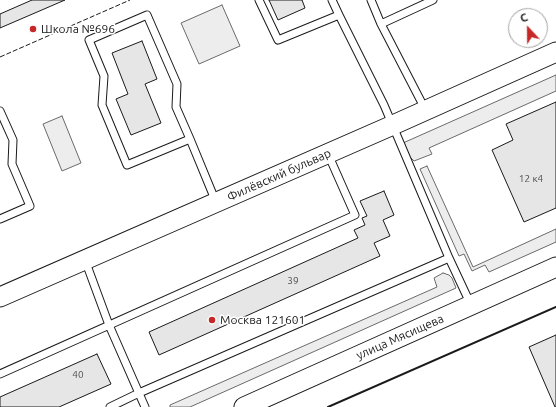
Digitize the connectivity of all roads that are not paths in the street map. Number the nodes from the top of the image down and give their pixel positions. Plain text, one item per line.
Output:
1 (259, 0) edge
2 (332, 0) edge
3 (371, 0) edge
4 (434, 0) edge
5 (339, 15) junction
6 (381, 24) junction
7 (556, 52) edge
8 (0, 111) edge
9 (426, 111) junction
10 (393, 125) junction
11 (190, 139) junction
12 (328, 154) junction
13 (216, 203) junction
14 (0, 219) edge
15 (449, 258) junction
16 (85, 260) junction
17 (556, 267) edge
18 (0, 297) edge
19 (471, 306) junction
20 (109, 325) junction
21 (0, 374) edge
22 (139, 393) junction
23 (110, 407) edge
24 (145, 407) edge
25 (244, 407) edge

1 - 5 lane
2 - 5 lane
3 - 6 lane
4 - 6 lane
5 - 10 lane
6 - 9 lane
7 - 9 street, Филёвский бульвар
8 - 14 lane
9 - 10 street, Филёвский бульвар
10 - 12 street, Филёвский бульвар
10 - 15 lane
11 - 11 lane
11 - 13 lane
12 - 13 street, Филёвский бульвар
12 - 20 lane
13 - 16 street, Филёвский бульвар
15 - 19 lane
15 - 22 lane
16 - 18 street, Филёвский бульвар
16 - 20 lane
17 - 19 street, улица Мясищева
19 - 25 street, улица Мясищева
20 - 21 lane
20 - 22 lane
22 - 23 lane
22 - 24 lane

